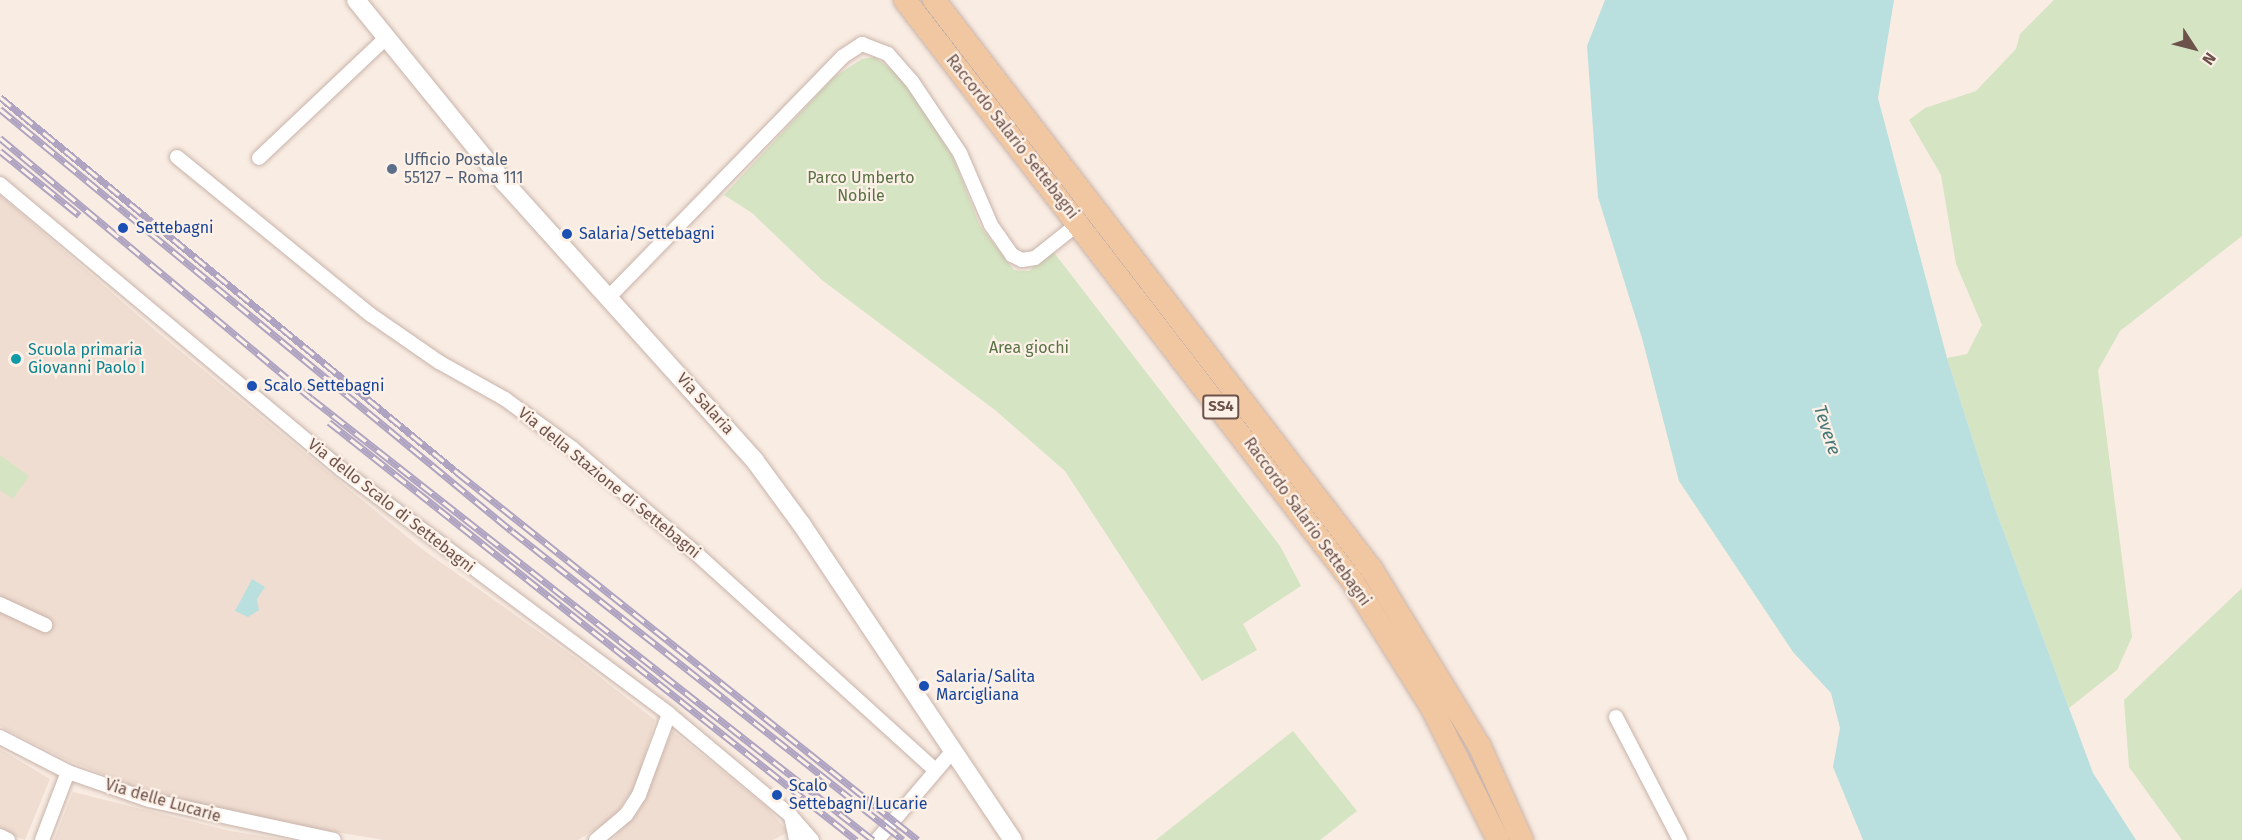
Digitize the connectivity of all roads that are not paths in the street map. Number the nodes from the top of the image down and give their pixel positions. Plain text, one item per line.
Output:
1 (356, 0) edge
2 (905, 0) edge
3 (934, 0) edge
4 (948, 11) edge
5 (386, 38) junction
6 (177, 157) dead end
7 (259, 158) dead end
8 (0, 184) edge
9 (1079, 223) junction
10 (608, 298) junction
11 (0, 604) edge
12 (45, 625) dead end
13 (669, 714) junction
14 (1616, 717) dead end
15 (0, 737) edge
16 (952, 752) junction
17 (935, 770) junction
18 (68, 772) junction
19 (791, 816) junction
20 (0, 836) edge
21 (8, 840) edge
22 (42, 840) edge
23 (334, 840) edge
24 (596, 840) edge
25 (796, 840) edge
26 (812, 840) edge
27 (877, 840) edge
28 (1013, 840) edge
29 (1498, 840) edge
30 (1521, 840) edge
31 (1680, 840) edge

1 - 5 street, Via Salaria
2 - 9 main road, Raccordo Salario Settebagni / SS4
3 - 4 main road, Raccordo Salario Settebagni / SS4
4 - 30 main road, Raccordo Salario Settebagni / SS4
5 - 7 street
5 - 10 street, Via Salaria
6 - 17 street, Via della Stazione di Settebagni
8 - 13 street, Via dello Scalo di Settebagni
9 - 10 street
9 - 29 main road, Raccordo Salario Settebagni / SS4
10 - 16 street, Via Salaria
11 - 12 street
13 - 19 street, Via dello Scalo di Settebagni
13 - 24 street
14 - 31 street
15 - 18 street, Via delle Lucarie
16 - 17 street
16 - 28 street, Via Salaria
17 - 27 street
18 - 22 street
18 - 23 street, Via delle Lucarie
19 - 25 street
19 - 26 street, Via dello Scalo di Settebagni
20 - 21 street

